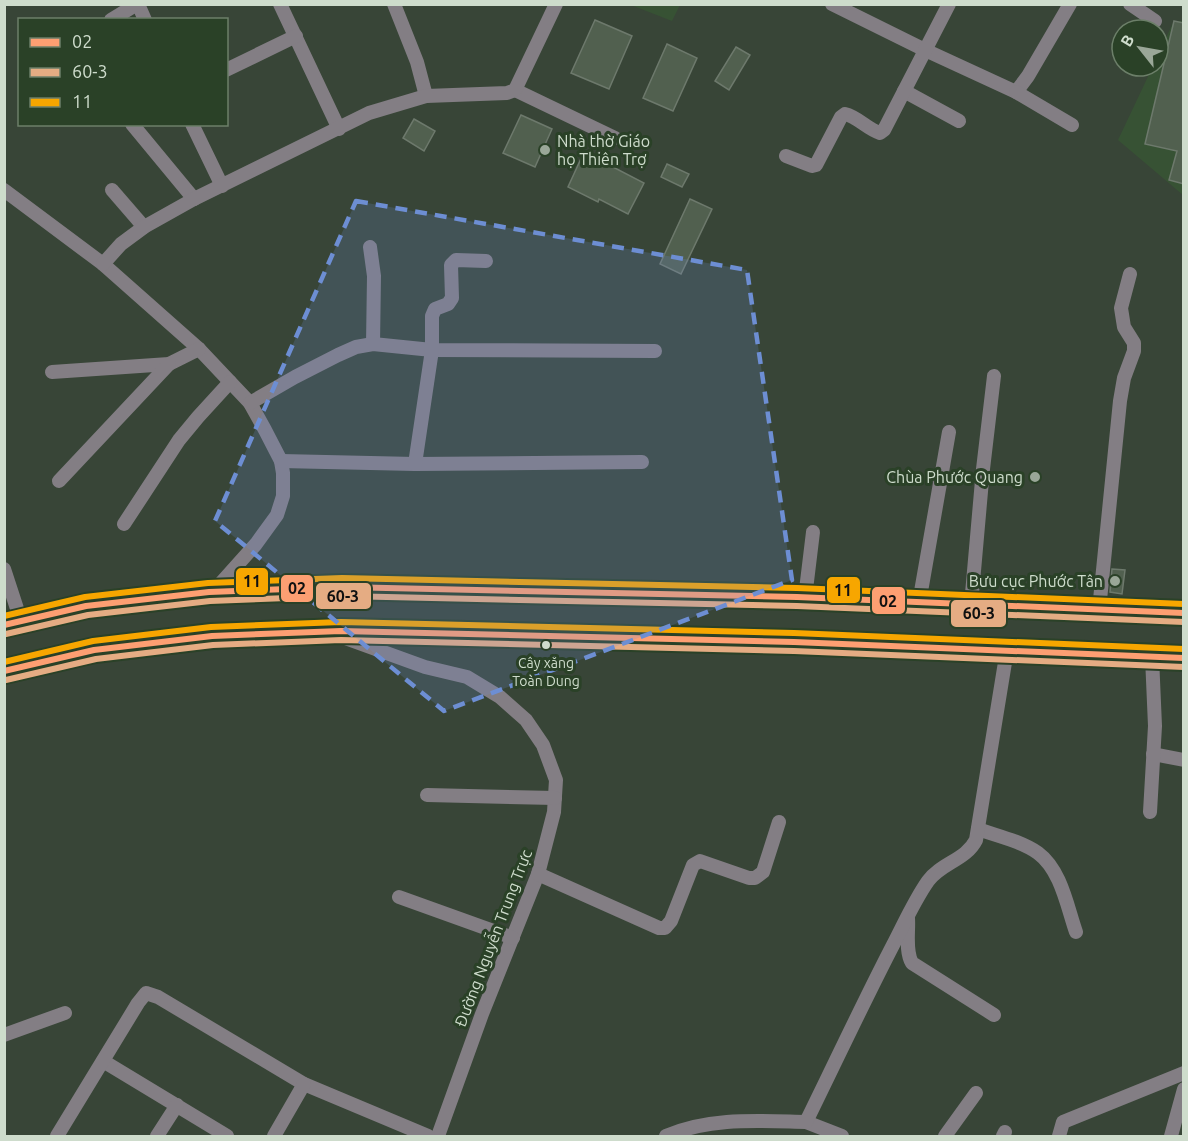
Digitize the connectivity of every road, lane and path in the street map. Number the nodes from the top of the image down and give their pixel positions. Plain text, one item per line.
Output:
1 (138, 4) edge
2 (280, 4) edge
3 (394, 4) edge
4 (556, 4) edge
5 (832, 4) edge
6 (949, 4) edge
7 (1070, 4) edge
8 (1130, 4) edge
9 (114, 18) edge
10 (144, 18) edge
11 (1151, 18) edge
12 (296, 36) junction
13 (925, 50) junction
14 (228, 69) edge
15 (515, 90) junction
16 (904, 92) junction
17 (1016, 92) junction
18 (426, 96) junction
19 (960, 121) dead end
20 (1072, 125) dead end
21 (134, 126) edge
22 (193, 126) edge
23 (339, 129) junction
24 (615, 138) dead end
25 (786, 156) dead end
26 (222, 186) junction
27 (4, 190) edge
28 (112, 190) dead end
29 (194, 199) junction
30 (144, 227) junction
31 (370, 248) dead end
32 (486, 261) dead end
33 (103, 264) junction
34 (1130, 274) dead end
35 (373, 344) junction
36 (199, 349) junction
37 (432, 350) junction
38 (655, 351) dead end
39 (169, 364) junction
40 (52, 372) dead end
41 (994, 376) dead end
42 (230, 382) junction
43 (250, 403) junction
44 (949, 432) dead end
45 (280, 461) junction
46 (642, 462) dead end
47 (415, 464) junction
48 (59, 481) dead end
49 (124, 524) dead end
50 (813, 532) dead end
51 (4, 569) edge
52 (213, 592) junction
53 (806, 598) junction
54 (920, 603) junction
55 (970, 604) junction
56 (1099, 610) junction
57 (1184, 614) edge
58 (13, 623) edge
59 (329, 632) junction
60 (1007, 651) junction
61 (1152, 657) junction
62 (1184, 658) edge
63 (4, 671) edge
64 (1153, 754) junction
65 (1184, 760) edge
66 (427, 795) dead end
67 (555, 798) junction
68 (1150, 812) dead end
69 (779, 822) dead end
70 (978, 829) junction
71 (538, 874) junction
72 (399, 897) dead end
73 (908, 916) junction
74 (1076, 932) dead end
75 (513, 938) junction
76 (65, 1012) dead end
77 (994, 1016) dead end
78 (4, 1035) edge
79 (103, 1061) junction
80 (1184, 1073) edge
81 (304, 1084) junction
82 (1184, 1089) edge
83 (976, 1093) dead end
84 (177, 1105) junction
85 (812, 1128) edge
86 (57, 1137) edge
87 (157, 1137) edge
88 (227, 1137) edge
89 (274, 1137) edge
90 (428, 1137) edge
91 (438, 1137) edge
92 (666, 1137) edge
93 (842, 1137) edge
94 (945, 1137) edge
95 (1059, 1137) edge
96 (1171, 1137) edge

1 - 9 street
1 - 10 street
2 - 12 street
3 - 18 street
4 - 15 street
5 - 13 street
6 - 13 street
7 - 17 street
8 - 11 street
12 - 14 street
12 - 23 street
13 - 16 street
13 - 17 street
15 - 18 street
15 - 24 street
16 - 19 street
16 - 25 street
17 - 20 street
18 - 23 street
21 - 29 street
22 - 26 street
23 - 26 street
26 - 29 street
27 - 33 street
28 - 30 street
29 - 30 street
30 - 33 street
31 - 35 street
32 - 37 street
33 - 36 street
34 - 56 street
35 - 37 street
35 - 43 street
36 - 39 street
36 - 42 street
37 - 38 street
37 - 47 street
39 - 40 street
39 - 48 street
41 - 55 street
42 - 43 street
42 - 49 street
43 - 45 street
44 - 54 street
45 - 47 street
45 - 52 street
46 - 47 street
50 - 53 street
51 - 58 street
52 - 53 highway
52 - 58 highway
53 - 54 highway
54 - 55 highway
55 - 56 highway
56 - 57 highway
59 - 60 highway
59 - 63 highway
59 - 67 street, Đường Nguyễn Trung Trực
60 - 61 highway
60 - 70 street
61 - 62 highway
61 - 64 street
64 - 65 street
64 - 68 street
66 - 67 street
67 - 71 street, Đường Nguyễn Trung Trực
69 - 71 street
70 - 73 street
70 - 74 street
71 - 75 street, Đường Nguyễn Trung Trực
72 - 75 street
73 - 77 street
73 - 85 street
75 - 91 street, Đường Nguyễn Trung Trực
76 - 78 street
79 - 81 street
79 - 84 street
79 - 86 street
80 - 95 street
81 - 89 street
81 - 90 street
82 - 96 street
83 - 94 street
84 - 87 street
84 - 88 street
85 - 92 street
85 - 93 street

